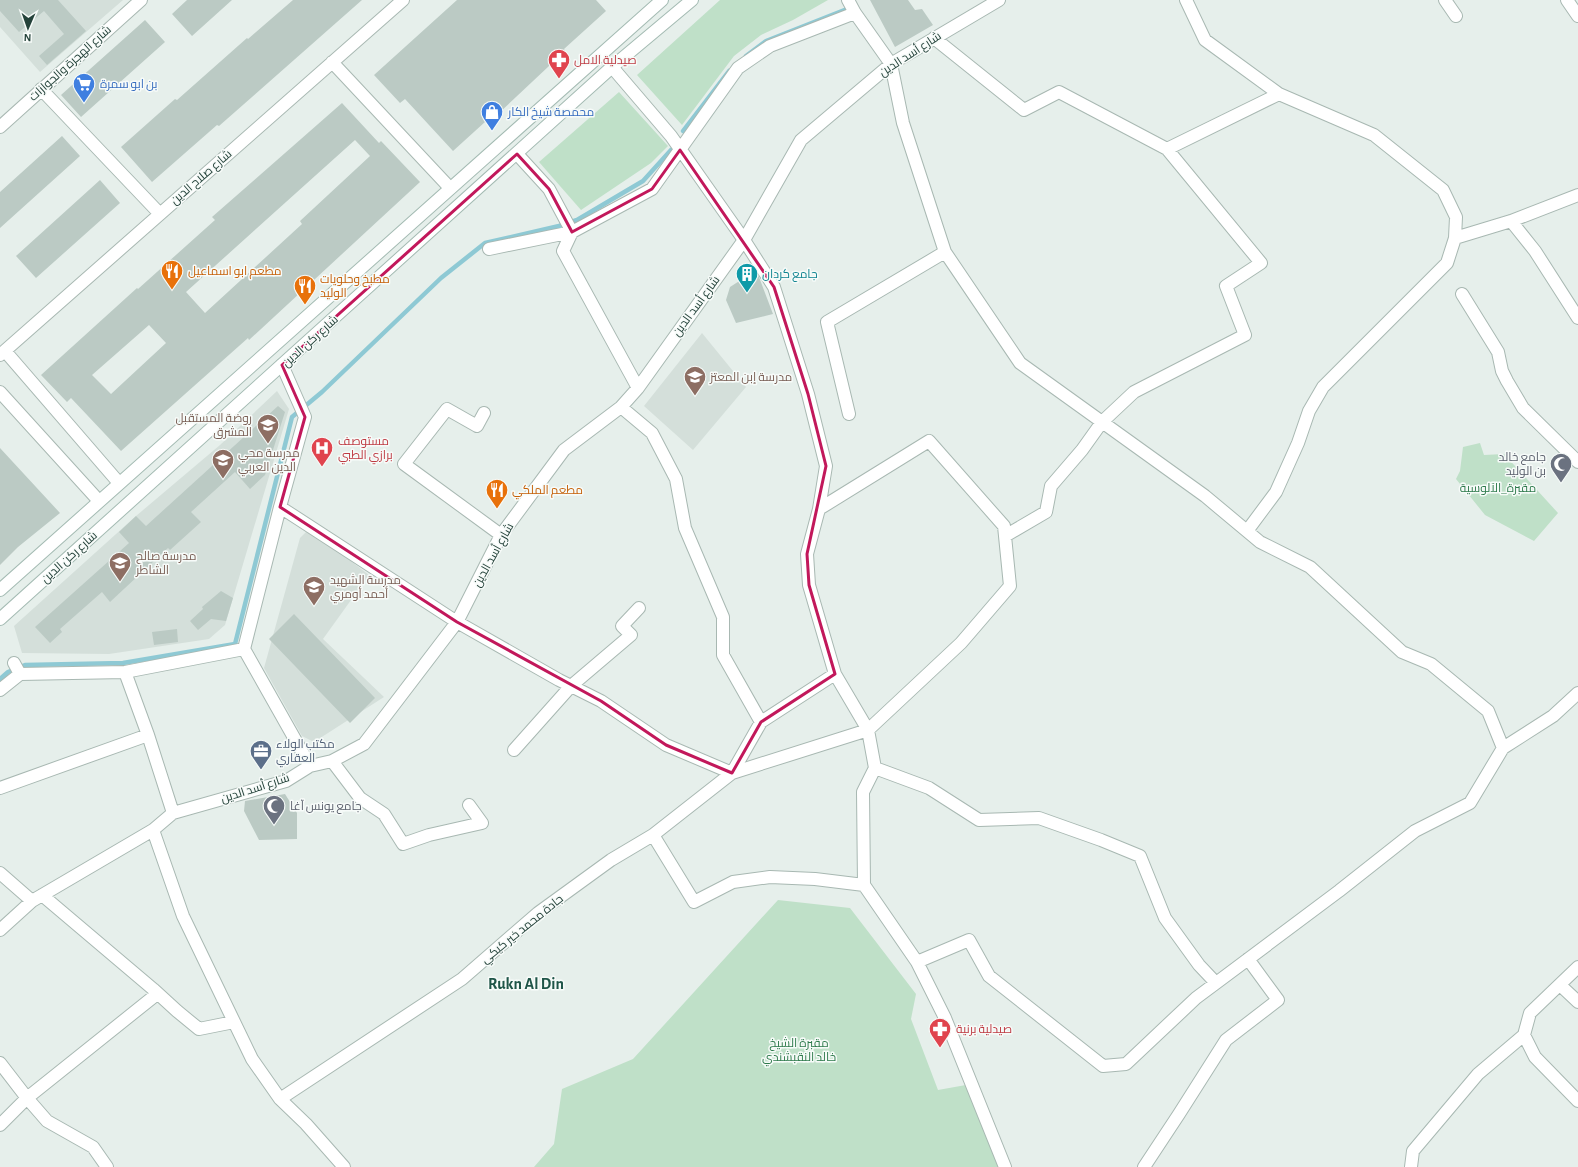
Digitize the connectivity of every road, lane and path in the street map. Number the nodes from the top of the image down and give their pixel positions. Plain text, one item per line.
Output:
1 (141, 0) edge
2 (403, 0) edge
3 (662, 0) edge
4 (692, 0) edge
5 (848, 0) edge
6 (999, 0) edge
7 (1186, 0) edge
8 (1445, 0) edge
9 (1567, 0) edge
10 (855, 13) junction
11 (1456, 16) dead end
12 (1578, 16) edge
13 (934, 38) junction
14 (332, 62) junction
15 (891, 64) junction
16 (612, 67) junction
17 (41, 89) junction
18 (1279, 94) junction
19 (0, 127) edge
20 (1166, 149) junction
21 (680, 150) junction
22 (517, 154) junction
23 (450, 188) junction
24 (1578, 195) edge
25 (160, 214) junction
26 (1511, 221) junction
27 (572, 232) junction
28 (1454, 238) junction
29 (744, 240) junction
30 (489, 249) dead end
31 (945, 252) junction
32 (1462, 294) dead end
33 (1578, 318) edge
34 (2, 353) edge
35 (282, 365) junction
36 (638, 388) junction
37 (0, 392) edge
38 (621, 407) junction
39 (484, 413) dead end
40 (849, 414) dead end
41 (1102, 422) junction
42 (1578, 462) edge
43 (119, 483) junction
44 (99, 501) junction
45 (280, 507) junction
46 (819, 509) junction
47 (1247, 531) junction
48 (502, 534) junction
49 (1005, 536) junction
50 (0, 590) edge
51 (638, 608) dead end
52 (0, 619) edge
53 (457, 622) junction
54 (244, 649) junction
55 (14, 663) dead end
56 (125, 672) junction
57 (20, 674) junction
58 (835, 674) junction
59 (571, 686) junction
60 (0, 690) edge
61 (1578, 693) edge
62 (761, 722) junction
63 (868, 730) junction
64 (148, 735) junction
65 (1502, 748) junction
66 (514, 750) dead end
67 (332, 761) junction
68 (310, 766) junction
69 (874, 768) junction
70 (732, 773) junction
71 (0, 788) edge
72 (469, 805) dead end
73 (173, 813) junction
74 (153, 830) junction
75 (653, 834) junction
76 (0, 873) edge
77 (864, 885) junction
78 (37, 898) junction
79 (0, 930) edge
80 (1248, 959) junction
81 (917, 962) junction
82 (1578, 968) edge
83 (1216, 983) junction
84 (1560, 985) junction
85 (158, 994) junction
86 (1578, 1002) edge
87 (234, 1022) junction
88 (1524, 1035) junction
89 (0, 1063) edge
90 (27, 1098) junction
91 (280, 1099) junction
92 (1578, 1101) edge
93 (0, 1125) edge
94 (107, 1167) edge
95 (344, 1167) edge
96 (1005, 1167) edge
97 (1144, 1167) edge
98 (1411, 1167) edge

1 - 17 street, شارع الهجرة والجوازات
2 - 14 street, شارع صلاح الدين
3 - 23 street, شارع ركن الدين
4 - 16 street, شارع ركن الدين
5 - 10 street
6 - 13 street, شارع أسد الدين
7 - 18 street
8 - 11 street
9 - 12 street
10 - 15 street
10 - 21 street
13 - 15 street, شارع أسد الدين
13 - 20 street
14 - 23 street
14 - 25 street, شارع صلاح الدين
15 - 29 street, شارع أسد الدين
15 - 31 street
16 - 21 street
16 - 22 street, شارع ركن الدين
17 - 19 street, شارع الهجرة والجوازات
17 - 25 street
18 - 20 street
18 - 28 street
20 - 41 street
21 - 27 street
21 - 29 street
22 - 27 street
22 - 35 street, شارع ركن الدين
23 - 43 street, شارع ركن الدين
24 - 26 street
25 - 34 street, شارع صلاح الدين
26 - 28 street
26 - 33 street
27 - 30 street
27 - 36 street
28 - 47 street
29 - 36 street, شارع أسد الدين
29 - 46 street
31 - 40 street
31 - 41 street
32 - 42 street
34 - 43 street
35 - 45 street
35 - 52 street, شارع ركن الدين
36 - 38 street, شارع أسد الدين
37 - 44 street
38 - 48 street, شارع أسد الدين
38 - 62 street
39 - 48 street
41 - 47 street
41 - 49 street
43 - 44 street, شارع ركن الدين
44 - 50 street, شارع ركن الدين
45 - 53 street
45 - 54 street
46 - 49 street
46 - 58 street
47 - 65 street
48 - 53 street, شارع أسد الدين
49 - 63 street
51 - 59 street
53 - 59 street
53 - 67 street, شارع أسد الدين
54 - 56 street
54 - 68 street
55 - 57 street
56 - 57 street
56 - 64 street
57 - 60 street
58 - 62 street
58 - 63 street
59 - 66 street
59 - 70 street
61 - 65 street
62 - 70 street
63 - 69 street
63 - 70 street
64 - 71 street
64 - 73 street
65 - 80 street
67 - 68 street, شارع أسد الدين
67 - 72 street
68 - 73 street, شارع أسد الدين
69 - 77 street
69 - 83 street
70 - 75 street, جادة محمد خير كيكي
73 - 74 street, شارع أسد الدين
74 - 78 street, شارع أسد الدين
74 - 87 street
75 - 77 street
75 - 91 street, جادة محمد خير كيكي
76 - 78 street
77 - 81 street
78 - 79 street, شارع أسد الدين
78 - 85 street
80 - 83 street
80 - 97 street
81 - 83 street
81 - 96 street
82 - 84 street
84 - 86 street
84 - 88 street
85 - 87 street
85 - 90 street
87 - 91 street
88 - 92 street
88 - 98 street
89 - 90 street
90 - 93 street
90 - 94 street
91 - 95 street

